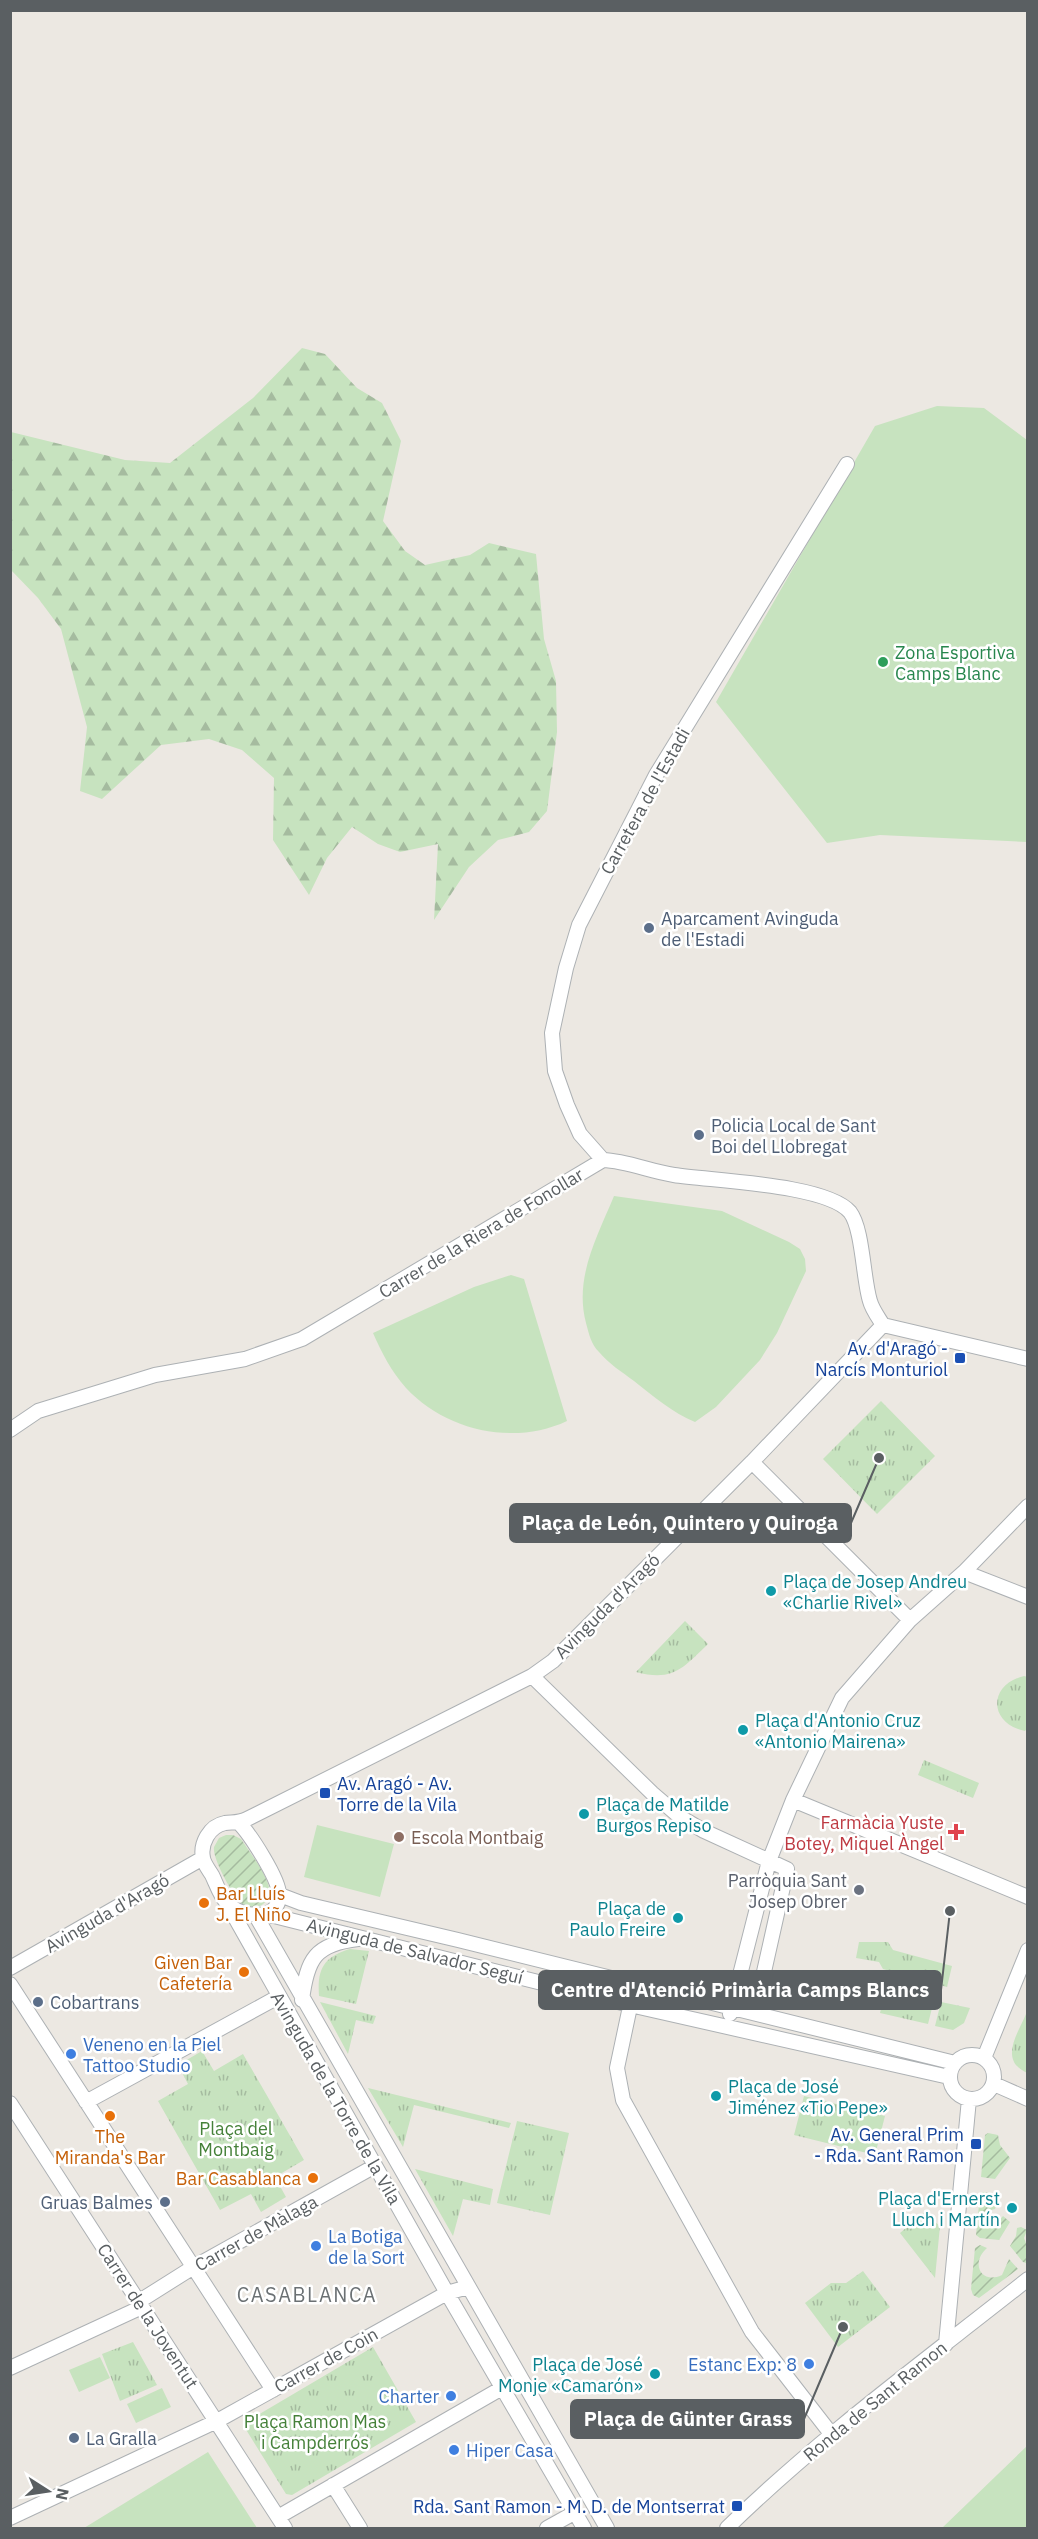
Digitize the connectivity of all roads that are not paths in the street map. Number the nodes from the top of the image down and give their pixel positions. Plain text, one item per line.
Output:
1 (847, 464) dead end
2 (603, 1160) junction
3 (882, 1325) junction
4 (1028, 1359) edge
5 (10, 1430) edge
6 (752, 1462) junction
7 (1028, 1506) edge
8 (964, 1572) junction
9 (1028, 1597) edge
10 (910, 1620) junction
11 (532, 1676) junction
12 (793, 1800) junction
13 (268, 1809) junction
14 (239, 1823) junction
15 (250, 1834) junction
16 (203, 1858) junction
17 (769, 1861) junction
18 (280, 1896) junction
19 (1028, 1897) edge
20 (227, 1903) junction
21 (261, 1915) junction
22 (364, 1939) junction
23 (1028, 1950) edge
24 (10, 1968) edge
25 (635, 1983) junction
26 (10, 1984) edge
27 (278, 1997) junction
28 (302, 2000) junction
29 (630, 2005) junction
30 (732, 2007) junction
31 (755, 2012) junction
32 (727, 2027) junction
33 (984, 2058) junction
34 (955, 2063) junction
35 (949, 2077) junction
36 (994, 2084) junction
37 (969, 2099) junction
38 (1028, 2099) edge
39 (86, 2102) junction
40 (10, 2103) edge
41 (375, 2166) junction
42 (192, 2268) junction
43 (1028, 2279) edge
44 (468, 2287) junction
45 (447, 2293) junction
46 (140, 2304) junction
47 (945, 2344) junction
48 (10, 2368) edge
49 (502, 2388) junction
50 (273, 2390) junction
51 (545, 2420) junction
52 (217, 2421) junction
53 (525, 2431) junction
54 (832, 2435) junction
55 (333, 2486) junction
56 (574, 2513) junction
57 (10, 2518) edge
58 (281, 2523) edge
59 (360, 2529) edge
60 (547, 2529) edge
61 (584, 2529) edge
62 (607, 2529) edge
63 (727, 2529) edge

1 - 2 street, Carretera de l'Estadi
2 - 3 street, Carrer de la Riera de Fonollar
2 - 5 street, Carrer de la Riera de Fonollar
3 - 4 street
3 - 6 street, Avinguda d'Aragó
6 - 10 street
6 - 11 street, Avinguda d'Aragó
7 - 8 street
8 - 9 street
8 - 10 street
10 - 12 street
11 - 13 street, Avinguda d'Aragó
11 - 17 street
12 - 17 street
12 - 19 street
13 - 14 street, Avinguda d'Aragó
13 - 15 street, Avinguda d'Aragó
14 - 15 street
14 - 16 street, Avinguda d'Aragó
15 - 18 street
16 - 20 street, Avinguda de la Torre de la Vila
16 - 24 street, Avinguda d'Aragó
17 - 30 street
17 - 31 street
18 - 21 street
18 - 25 street, Avinguda de Salvador Seguí
20 - 21 street, Avinguda de Salvador Seguí
20 - 27 street, Avinguda de la Torre de la Vila
21 - 22 street, Avinguda de Salvador Seguí
21 - 28 street, Avinguda de la Torre de la Vila
22 - 28 street
22 - 29 street, Avinguda de Salvador Seguí
23 - 33 street
25 - 29 street
25 - 30 street, Avinguda de Salvador Seguí
26 - 39 street
27 - 39 street
27 - 41 street, Avinguda de la Torre de la Vila
28 - 44 street, Avinguda de la Torre de la Vila
29 - 32 street, Avinguda de Salvador Seguí
29 - 54 street
30 - 31 street, Avinguda de Salvador Seguí
30 - 32 street
31 - 34 street, Avinguda de Salvador Seguí
32 - 35 street, Avinguda de Salvador Seguí
33 - 34 street
33 - 36 street
34 - 35 street
35 - 37 street
36 - 37 street
36 - 38 street
37 - 47 street
39 - 42 street
40 - 46 street, Carrer de la Joventut
41 - 42 street, Carrer de Màlaga
41 - 45 street, Avinguda de la Torre de la Vila
42 - 46 street, Carrer de Màlaga
42 - 50 street
43 - 47 street, Ronda de Sant Ramon
44 - 45 street
44 - 51 street, Avinguda de la Torre de la Vila
45 - 49 street, Avinguda de la Torre de la Vila
45 - 50 street, Carrer de Coin
46 - 48 street, Carrer de Màlaga
46 - 52 street, Carrer de la Joventut
47 - 54 street, Ronda de Sant Ramon
49 - 53 street, Avinguda de la Torre de la Vila
49 - 55 street
50 - 52 street, Carrer de Coin
51 - 53 street
51 - 62 street, Avinguda de la Torre de la Vila
52 - 57 street, Carrer de Coin
52 - 58 street, Carrer de la Joventut
53 - 56 street, Avinguda de la Torre de la Vila
54 - 63 street, Ronda de Sant Ramon
55 - 58 street
55 - 59 street
56 - 60 street
56 - 61 street, Avinguda de la Torre de la Vila

